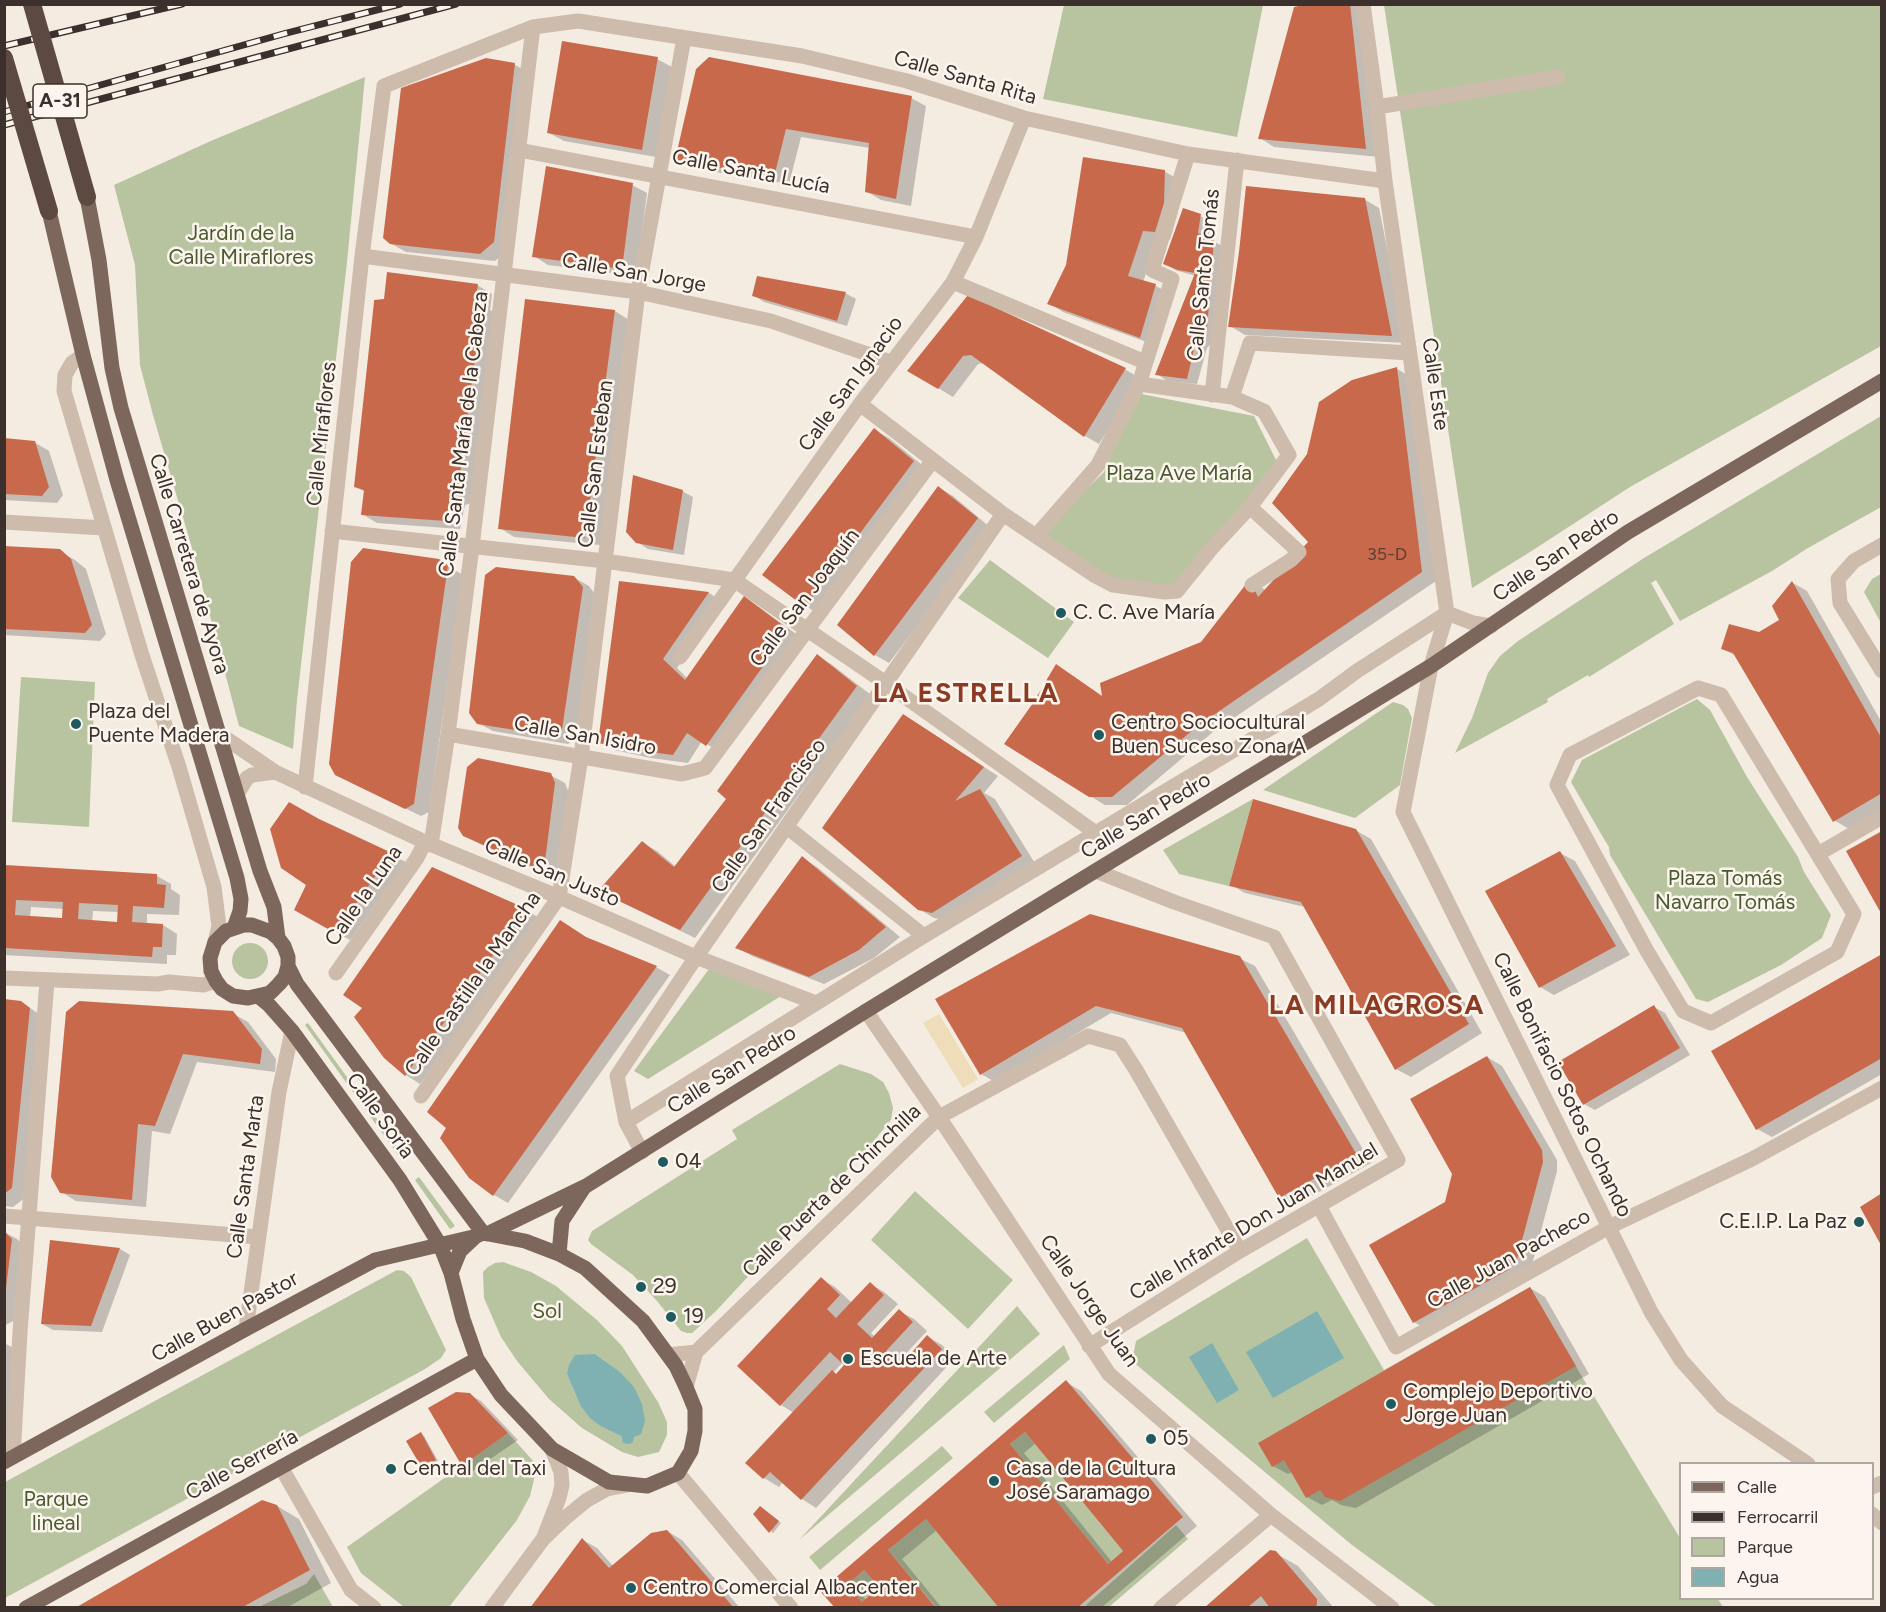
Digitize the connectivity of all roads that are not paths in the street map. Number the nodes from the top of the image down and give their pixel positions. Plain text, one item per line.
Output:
1 (32, 4) edge
2 (1363, 4) edge
3 (533, 27) junction
4 (684, 38) junction
5 (4, 58) edge
6 (1558, 77) dead end
7 (384, 86) joint
8 (1377, 106) junction
9 (1024, 118) junction
10 (519, 150) junction
11 (1188, 154) junction
12 (1237, 160) junction
13 (658, 176) junction
14 (1385, 180) junction
15 (87, 197) joint
16 (49, 211) joint
17 (976, 237) junction
18 (362, 256) junction
19 (504, 273) junction
20 (953, 282) junction
21 (638, 291) junction
22 (1410, 353) junction
23 (83, 355) junction
24 (891, 362) junction
25 (1145, 362) junction
26 (1881, 381) edge
27 (1138, 384) junction
28 (1212, 395) junction
29 (1232, 397) junction
30 (860, 404) junction
31 (933, 460) junction
32 (1250, 507) junction
33 (1004, 514) junction
34 (4, 522) edge
35 (104, 528) junction
36 (332, 531) junction
37 (1036, 536) junction
38 (1881, 545) edge
39 (472, 548) junction
40 (605, 561) junction
41 (734, 580) junction
42 (1252, 585) dead end
43 (1447, 613) junction
44 (1491, 626) junction
45 (808, 629) junction
46 (680, 657) dead end
47 (1431, 666) junction
48 (1881, 672) edge
49 (887, 684) junction
50 (218, 733) junction
51 (448, 734) junction
52 (581, 757) junction
53 (710, 762) joint
54 (275, 772) junction
55 (305, 787) junction
56 (237, 794) junction
57 (1881, 818) edge
58 (787, 827) junction
59 (1096, 833) junction
60 (428, 844) junction
61 (1818, 854) junction
62 (1096, 871) junction
63 (559, 897) junction
64 (234, 928) junction
65 (924, 936) junction
66 (278, 938) junction
67 (215, 942) junction
68 (696, 957) junction
69 (288, 966) junction
70 (336, 973) dead end
71 (4, 978) edge
72 (47, 981) junction
73 (216, 981) junction
74 (258, 996) junction
75 (816, 1003) junction
76 (866, 1011) junction
77 (292, 1031) junction
78 (1881, 1088) edge
79 (421, 1096) dead end
80 (939, 1117) junction
81 (626, 1122) junction
82 (642, 1152) junction
83 (584, 1188) junction
84 (1319, 1206) junction
85 (4, 1216) edge
86 (29, 1218) junction
87 (1609, 1227) junction
88 (482, 1234) junction
89 (258, 1237) junction
90 (440, 1245) junction
91 (1240, 1251) junction
92 (560, 1254) junction
93 (451, 1273) junction
94 (246, 1329) junction
95 (12, 1332) edge
96 (1089, 1346) junction
97 (696, 1352) junction
98 (668, 1355) junction
99 (477, 1359) junction
100 (686, 1387) junction
101 (552, 1449) junction
102 (9, 1460) edge
103 (1805, 1462) edge
104 (281, 1467) junction
105 (678, 1473) junction
106 (630, 1484) junction
107 (1271, 1515) junction
108 (543, 1539) junction
109 (26, 1608) edge
110 (374, 1608) edge
111 (492, 1608) edge
112 (791, 1608) edge
113 (1161, 1608) edge
114 (1392, 1608) edge

1 - 15 highway, A-31, bridge
2 - 8 street, Calle Este
3 - 4 street, Calle Santa Rita
3 - 7 street, Calle Santa Rita
3 - 10 street, Calle Santa María de la Cabeza
4 - 9 street, Calle Santa Rita
4 - 13 street, Calle San Esteban
5 - 16 highway, A-31, bridge
6 - 8 street
7 - 18 street, Calle Miraflores
8 - 14 street, Calle Este
9 - 11 street, Calle Santa Rita
9 - 17 street, Calle San Ignacio
10 - 13 street, Calle Santa Lucía
10 - 19 street, Calle Santa María de la Cabeza
11 - 12 street, Calle Santa Rita
11 - 25 street
12 - 14 street, Calle Santa Rita
12 - 28 street, Calle Santo Tomás
13 - 17 street, Calle Santa Lucía
13 - 21 street, Calle San Esteban
14 - 22 street, Calle Este
15 - 50 main road, Calle Carretera de Ayora
16 - 23 main road, Calle Carretera de Ayora
17 - 20 street, Calle San Ignacio
18 - 19 street, Calle San Jorge
18 - 36 street, Calle Miraflores
19 - 21 street, Calle San Jorge
19 - 39 street, Calle Santa María de la Cabeza
20 - 24 street, Calle San Ignacio
20 - 25 street
21 - 24 street, Calle San Jorge
21 - 40 street, Calle San Esteban
22 - 29 street
22 - 43 street, Calle Este
23 - 35 street
23 - 64 main road, Calle Carretera de Ayora
24 - 30 street, Calle San Ignacio
25 - 27 street
26 - 44 main road, Calle San Pedro
27 - 28 street
27 - 37 street
28 - 29 street
29 - 32 street
30 - 31 street
30 - 41 street, Calle San Ignacio
31 - 33 street
31 - 45 street, Calle San Joaquín
32 - 37 street
32 - 42 street
33 - 37 street
33 - 49 street, Calle San Francisco
34 - 35 street
35 - 67 street
36 - 39 street
36 - 55 street, Calle Miraflores
38 - 48 street
39 - 40 street
39 - 51 street, Calle Santa María de la Cabeza
40 - 41 street
40 - 52 street, Calle San Esteban
41 - 45 street
41 - 46 street, Calle San Ignacio
43 - 44 street
43 - 47 street, Calle Este
43 - 59 street, Calle San Pedro
44 - 47 main road, Calle San Pedro
45 - 49 street
45 - 53 street, Calle San Joaquín
47 - 62 main road, Calle San Pedro
47 - 87 street, Calle Bonifacio Sotos Ochando
49 - 58 street, Calle San Francisco
49 - 59 street
50 - 54 street, Calle San Justo
50 - 56 main road, Calle Carretera de Ayora
51 - 52 street, Calle San Isidro
51 - 60 street, Calle Santa María de la Cabeza
52 - 53 street, Calle San Isidro
52 - 63 street, Calle San Esteban
54 - 55 street, Calle San Justo
54 - 56 street
55 - 60 street, Calle San Justo
56 - 66 main road, Calle Carretera de Ayora
57 - 61 street
58 - 65 street
58 - 68 street, Calle San Francisco
59 - 65 street, Calle San Pedro
60 - 63 street, Calle San Justo
60 - 70 street, Calle la Luna
61 - 61 street
62 - 76 main road, Calle San Pedro
62 - 84 street, Calle Infante Don Juan Manuel
63 - 68 street, Calle San Justo
63 - 79 street, Calle Castilla la Mancha
64 - 66 main road
64 - 67 main road
65 - 75 street, Calle San Pedro
66 - 69 main road
67 - 73 main road
68 - 75 street, Calle San Justo
68 - 81 street, Calle San Francisco
69 - 74 main road
69 - 88 main road, Calle Soria
71 - 72 street
72 - 73 street
72 - 86 street
73 - 74 main road
74 - 77 main road, Calle Soria
75 - 81 street, Calle San Pedro
76 - 80 street, Calle Jorge Juan
76 - 82 main road, Calle San Pedro
77 - 89 street, Calle Santa Marta
77 - 90 main road, Calle Soria
78 - 87 street, Calle Juan Pacheco
80 - 91 street, Calle Puerta de Chinchilla
80 - 96 street, Calle Jorge Juan
80 - 97 street, Calle Puerta de Chinchilla
81 - 82 street, Calle San Francisco
82 - 83 main road, Calle San Pedro
83 - 88 main road, Calle San Pedro
83 - 92 main road, Calle San Pedro
84 - 87 street, Calle Juan Pacheco
84 - 91 street, Calle Infante Don Juan Manuel
85 - 86 street
86 - 89 street
86 - 95 street
87 - 103 street, Calle Bonifacio Sotos Ochando
88 - 90 main road, Calle Buen Pastor
88 - 92 main road
88 - 93 main road
89 - 94 street, Calle Santa Marta
90 - 93 main road, Calle Soria
90 - 94 main road, Calle Buen Pastor
91 - 96 street, Calle Infante Don Juan Manuel
92 - 98 main road
93 - 99 main road, Calle Soria
94 - 102 main road, Calle Buen Pastor
95 - 102 street
96 - 107 street, Calle Jorge Juan
97 - 98 street
97 - 100 street
98 - 100 main road
99 - 101 main road, Calle Soria
99 - 104 main road, Calle Serrería
100 - 105 main road
101 - 106 main road, Calle Soria
101 - 108 street
104 - 109 main road, Calle Serrería
104 - 110 street
105 - 106 main road, Calle Soria
105 - 112 street
106 - 108 street
107 - 113 street
107 - 114 street, Calle Jorge Juan
108 - 111 street

